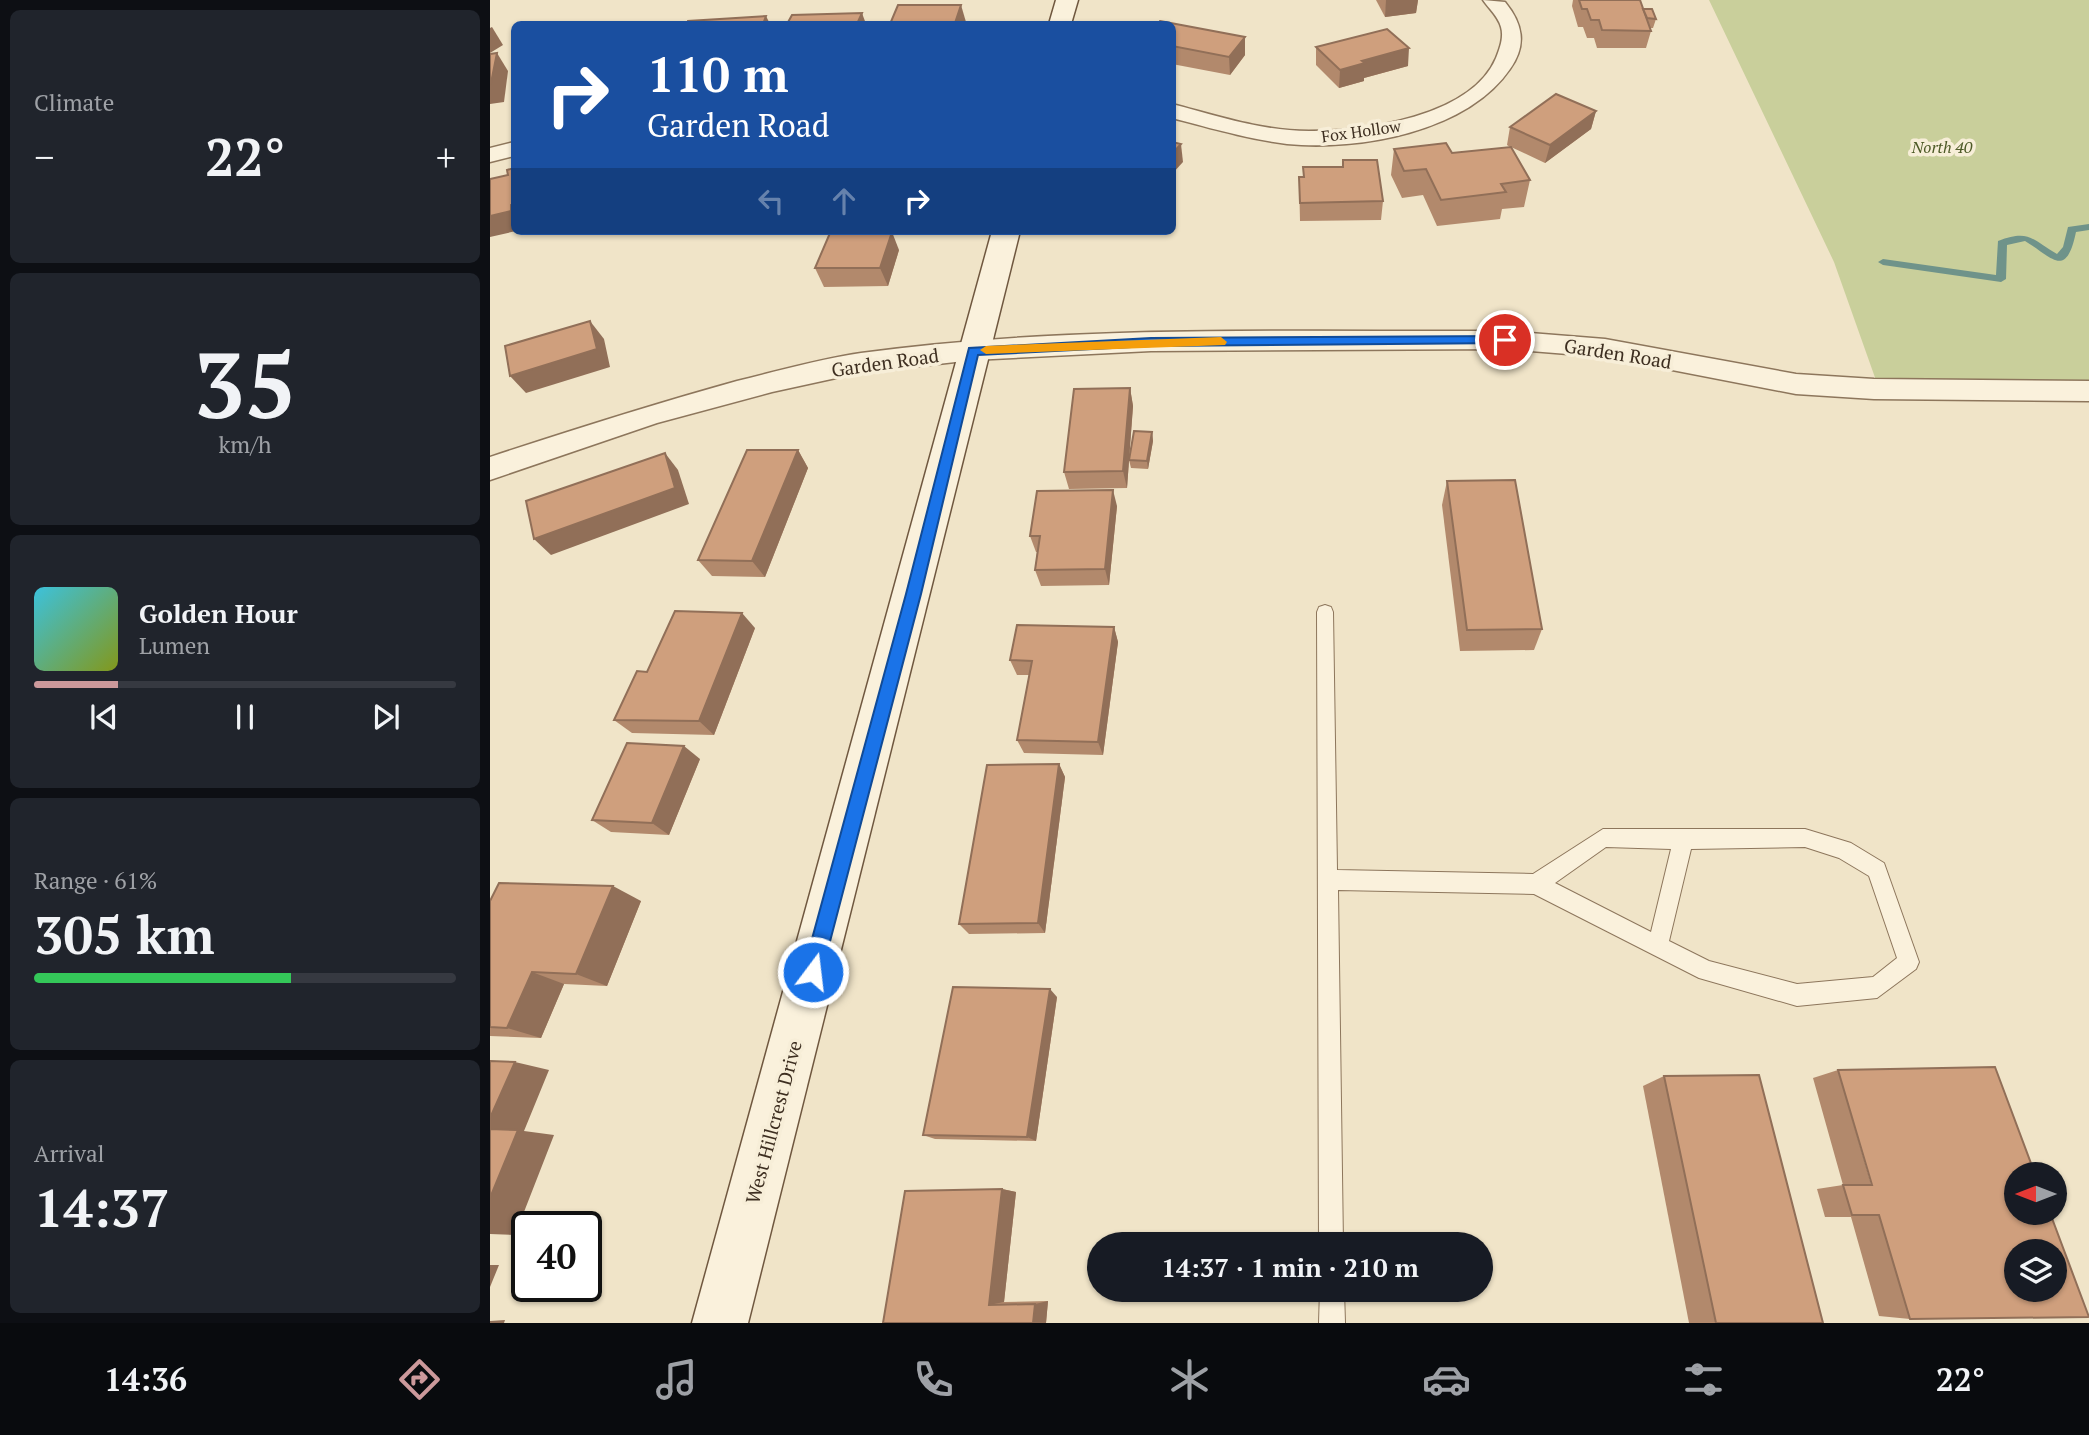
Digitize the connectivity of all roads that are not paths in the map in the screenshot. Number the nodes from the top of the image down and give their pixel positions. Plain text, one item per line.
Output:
1 (1066, 0) edge
2 (1493, 0) edge
3 (1061, 21) edge
4 (1176, 112) edge
5 (511, 150) edge
6 (490, 155) edge
7 (1005, 235) edge
8 (973, 351) junction
9 (2089, 391) edge
10 (490, 469) edge
11 (1325, 611) dead end
12 (1683, 840) junction
13 (1328, 880) junction
14 (1536, 884) junction
15 (1658, 946) junction
16 (1331, 1232) edge
17 (1332, 1302) edge
18 (719, 1323) edge
19 (1332, 1323) edge

1 - 3 street
2 - 4 street, Fox Hollow
5 - 6 street
7 - 8 street, West Hillcrest Drive
8 - 9 street, Garden Road
8 - 10 street, Garden Road
8 - 18 street, West Hillcrest Drive
11 - 13 lane
12 - 14 lane
12 - 15 lane
12 - 15 lane
13 - 14 lane
13 - 16 lane
14 - 15 lane
17 - 19 lane

